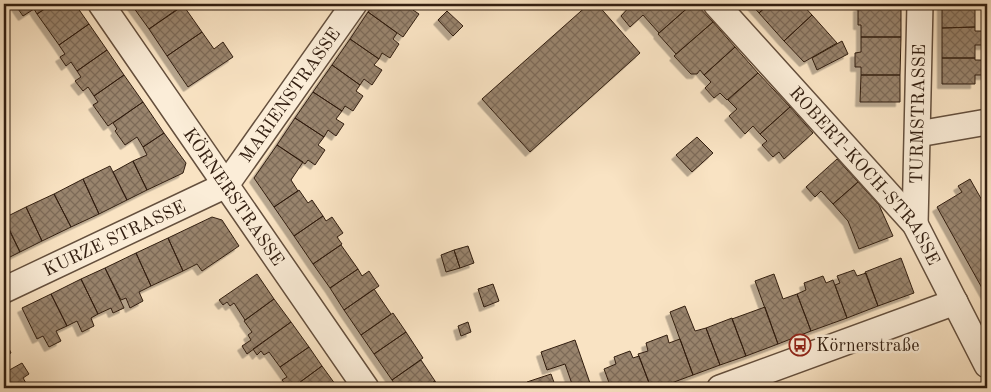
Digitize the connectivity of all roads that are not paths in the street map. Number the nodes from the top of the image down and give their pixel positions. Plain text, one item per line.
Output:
1 (101, 4) edge
2 (354, 4) edge
3 (716, 4) edge
4 (920, 4) edge
5 (987, 122) edge
6 (918, 134) junction
7 (226, 185) junction
8 (915, 224) junction
9 (4, 290) edge
10 (955, 302) junction
11 (980, 335) edge
12 (987, 365) edge
13 (366, 388) edge
14 (720, 388) edge

1 - 7 street, KÖRNERSTRASSE
2 - 7 street, MARIENSTRASSE
3 - 8 street, ROBERT-KOCH-STRASSE
4 - 6 street, TURMSTRASSE
5 - 6 street
6 - 8 street, TURMSTRASSE
7 - 9 street, KURZE STRASSE
7 - 13 street, KÖRNERSTRASSE
8 - 10 street, ROBERT-KOCH-STRASSE
10 - 11 street, ROBERT-KOCH-STRASSE
10 - 14 street
11 - 12 street, ROBERT-KOCH-STRASSE

